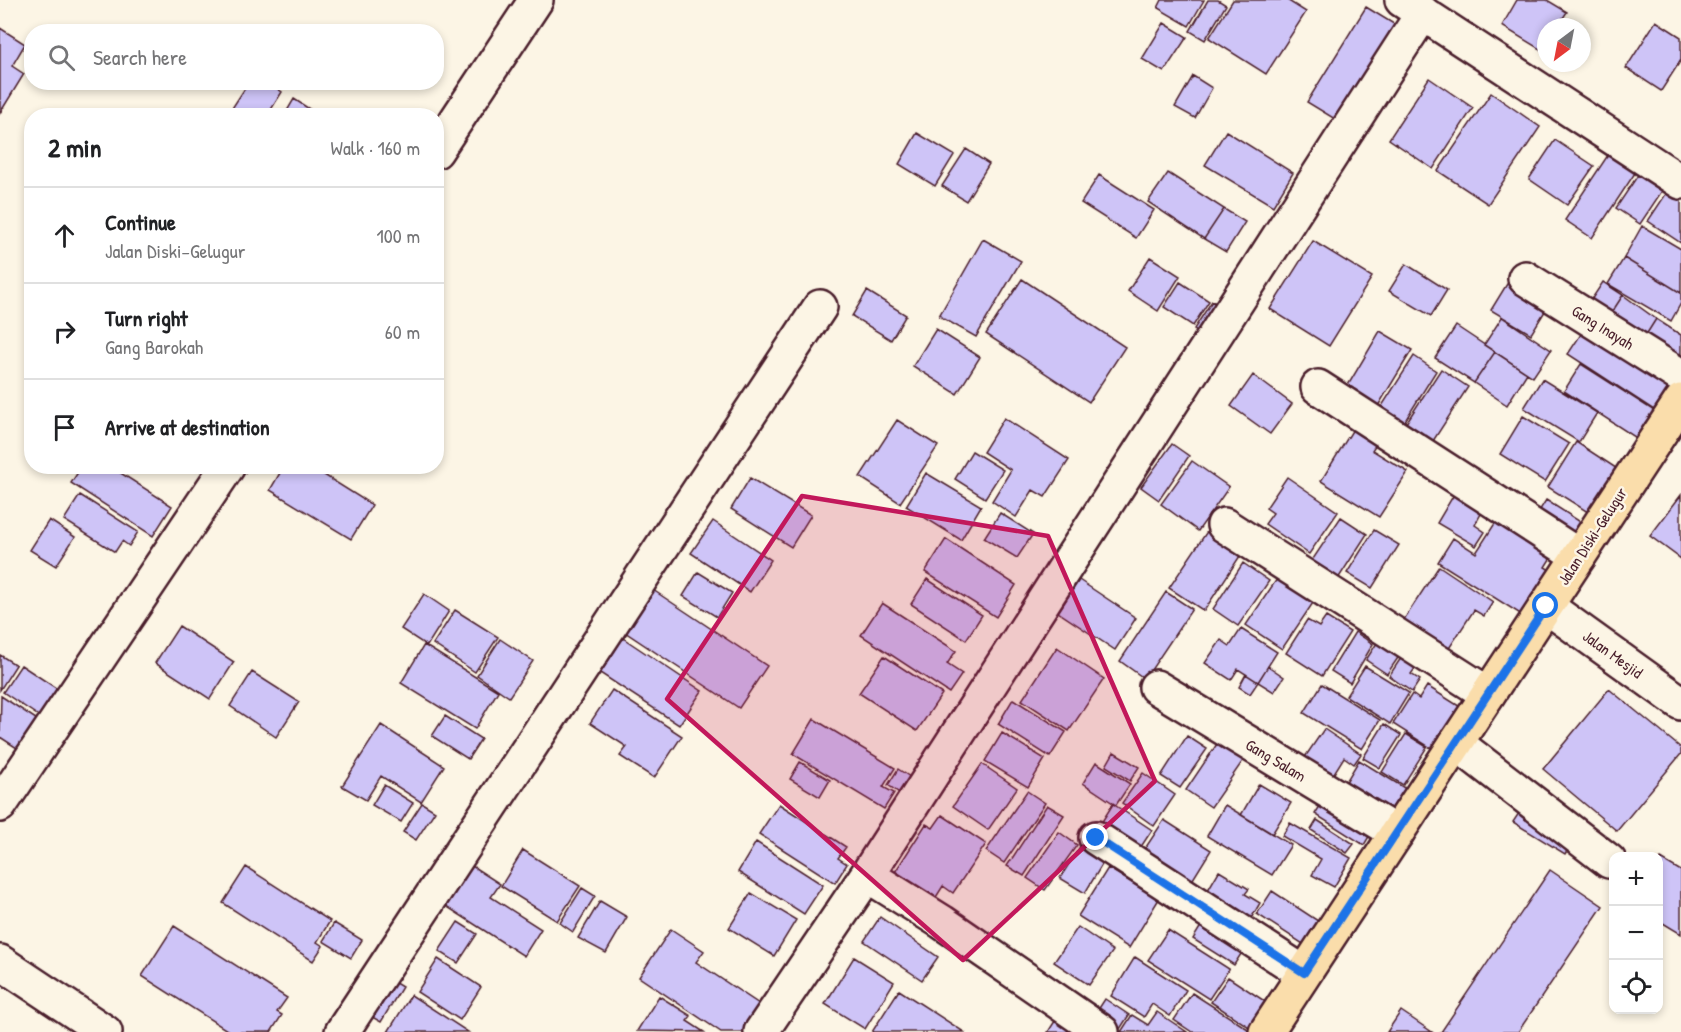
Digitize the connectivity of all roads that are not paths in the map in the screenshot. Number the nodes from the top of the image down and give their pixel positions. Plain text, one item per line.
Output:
1 (536, 0) edge
2 (1413, 7) edge
3 (444, 140) edge
4 (1681, 182) edge
5 (1525, 278) dead end
6 (820, 307) dead end
7 (1681, 376) edge
8 (1318, 387) dead end
9 (1681, 401) edge
10 (223, 474) edge
11 (1224, 525) dead end
12 (1579, 556) junction
13 (1546, 606) junction
14 (1156, 687) dead end
15 (1488, 694) junction
16 (1681, 703) edge
17 (1456, 743) junction
18 (0, 805) edge
19 (1396, 833) junction
20 (1096, 838) dead end
21 (1609, 861) dead end
22 (867, 875) junction
23 (0, 962) edge
24 (1304, 973) junction
25 (105, 1032) edge
26 (342, 1032) edge
27 (761, 1032) edge
28 (1102, 1032) edge
29 (1266, 1032) edge

1 - 3 street
2 - 4 street
2 - 22 street
5 - 7 street, Gang Inayah
6 - 26 street
8 - 12 street
9 - 12 main road, Jalan Diski–Gelugur
10 - 18 street
11 - 15 street
12 - 13 main road, Jalan Diski–Gelugur
13 - 15 main road, Jalan Diski–Gelugur
13 - 16 street, Jalan Mesjid
14 - 19 street, Gang Salam
15 - 17 main road, Jalan Diski–Gelugur
17 - 19 main road, Jalan Diski–Gelugur
17 - 21 street
19 - 24 main road, Jalan Diski–Gelugur
20 - 24 street
22 - 27 street
22 - 28 street
23 - 25 street
24 - 29 main road, Jalan Diski–Gelugur

